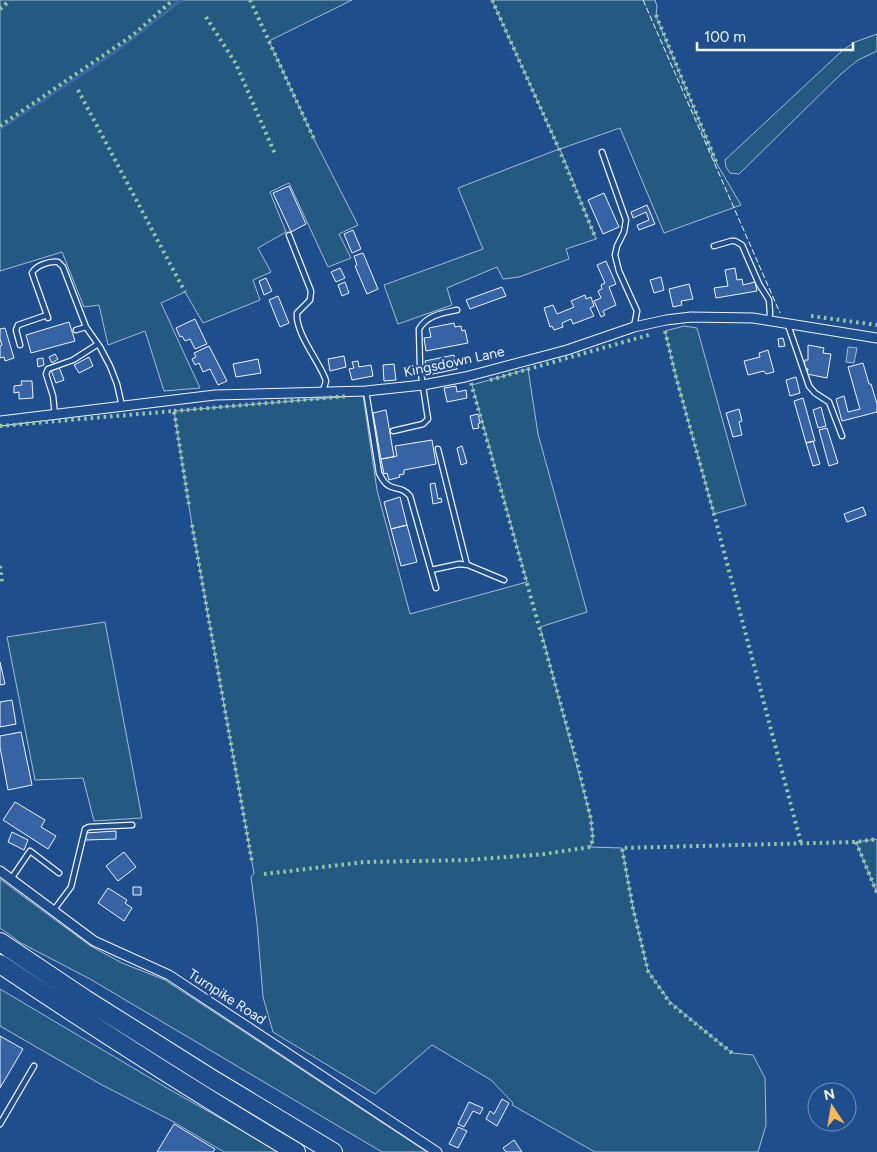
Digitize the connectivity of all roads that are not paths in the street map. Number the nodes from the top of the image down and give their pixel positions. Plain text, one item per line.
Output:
1 (602, 152) dead end
2 (289, 235) dead end
3 (714, 246) dead end
4 (457, 310) dead end
5 (769, 320) junction
6 (788, 323) junction
7 (86, 327) junction
8 (634, 327) junction
9 (76, 330) dead end
10 (877, 338) edge
11 (98, 344) junction
12 (20, 345) dead end
13 (423, 385) junction
14 (366, 390) junction
15 (323, 391) junction
16 (122, 407) junction
17 (55, 415) junction
18 (0, 420) edge
19 (393, 431) dead end
20 (842, 436) dead end
21 (438, 449) dead end
22 (467, 565) junction
23 (431, 570) junction
24 (504, 580) dead end
25 (436, 588) dead end
26 (132, 825) dead end
27 (0, 871) edge
28 (59, 873) dead end
29 (11, 879) junction
30 (54, 911) junction
31 (0, 942) edge
32 (0, 964) edge
33 (0, 976) edge
34 (104, 1034) junction
35 (34, 1066) dead end
36 (0, 1124) edge
37 (296, 1152) edge
38 (333, 1152) edge
39 (437, 1152) edge

1 - 8 lane
2 - 15 lane
3 - 5 lane
4 - 13 lane
5 - 6 street, Kingsdown Lane
5 - 8 street, Kingsdown Lane
6 - 10 street, Kingsdown Lane
6 - 20 lane
7 - 9 lane
7 - 11 lane
7 - 12 lane
8 - 13 street, Kingsdown Lane
11 - 16 lane
11 - 17 lane
13 - 14 street, Kingsdown Lane
13 - 19 lane
14 - 15 street, Kingsdown Lane
14 - 23 lane
15 - 16 street, Kingsdown Lane
16 - 17 street, Kingsdown Lane
17 - 18 street, Kingsdown Lane
21 - 22 lane
22 - 23 lane
22 - 24 lane
23 - 25 lane
26 - 30 lane
27 - 29 street, Turnpike Road
28 - 29 lane
29 - 30 street, Turnpike Road
30 - 39 street, Turnpike Road
31 - 38 highway
32 - 34 highway
33 - 34 highway
34 - 37 highway
35 - 36 lane

